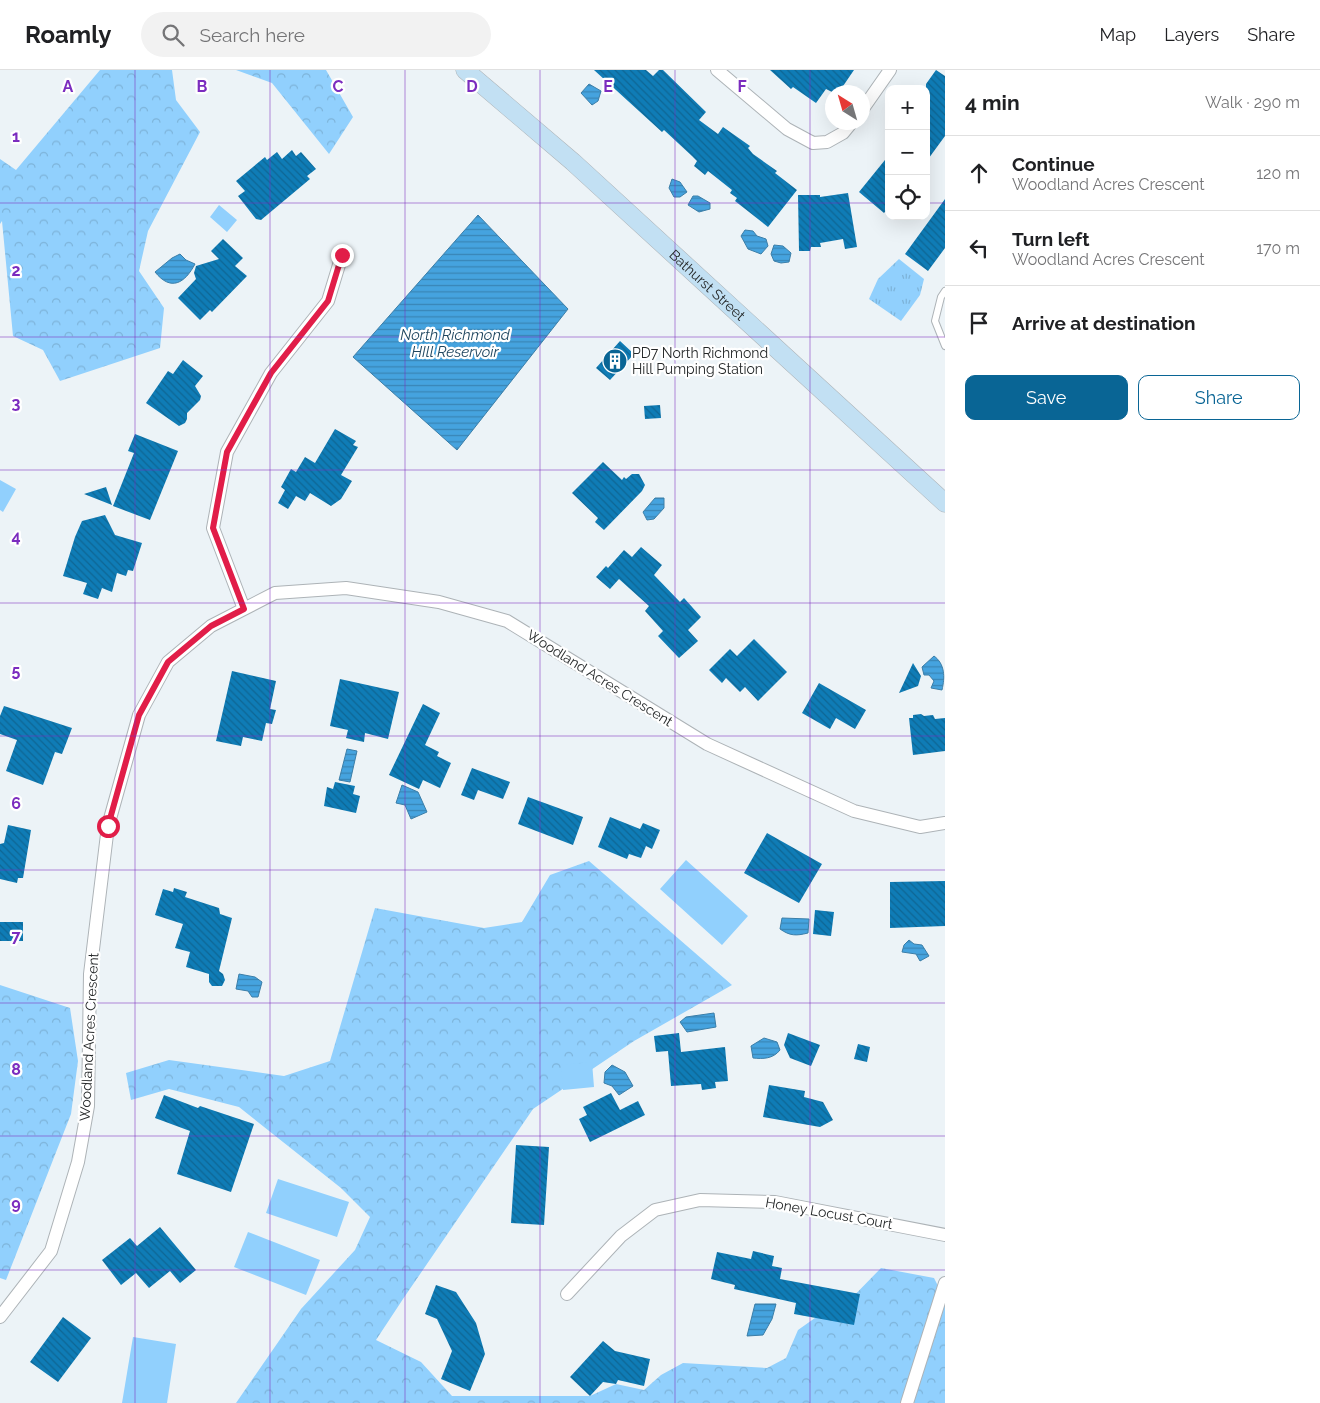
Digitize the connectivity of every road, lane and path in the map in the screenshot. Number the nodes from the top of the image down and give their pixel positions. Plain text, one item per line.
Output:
1 (465, 70) edge
2 (717, 70) edge
3 (890, 70) edge
4 (870, 99) edge
5 (845, 130) edge
6 (342, 255) dead end
7 (945, 291) edge
8 (945, 346) edge
9 (945, 503) edge
10 (244, 609) junction
11 (945, 823) edge
12 (945, 1235) edge
13 (945, 1283) edge
14 (567, 1294) dead end
15 (0, 1317) edge
16 (907, 1403) edge

1 - 9 main road, Bathurst Street
2 - 5 street
3 - 4 street
6 - 10 street
7 - 8 lane
10 - 11 street, Woodland Acres Crescent
10 - 15 street, Woodland Acres Crescent
12 - 14 street, Honey Locust Court
13 - 16 street

